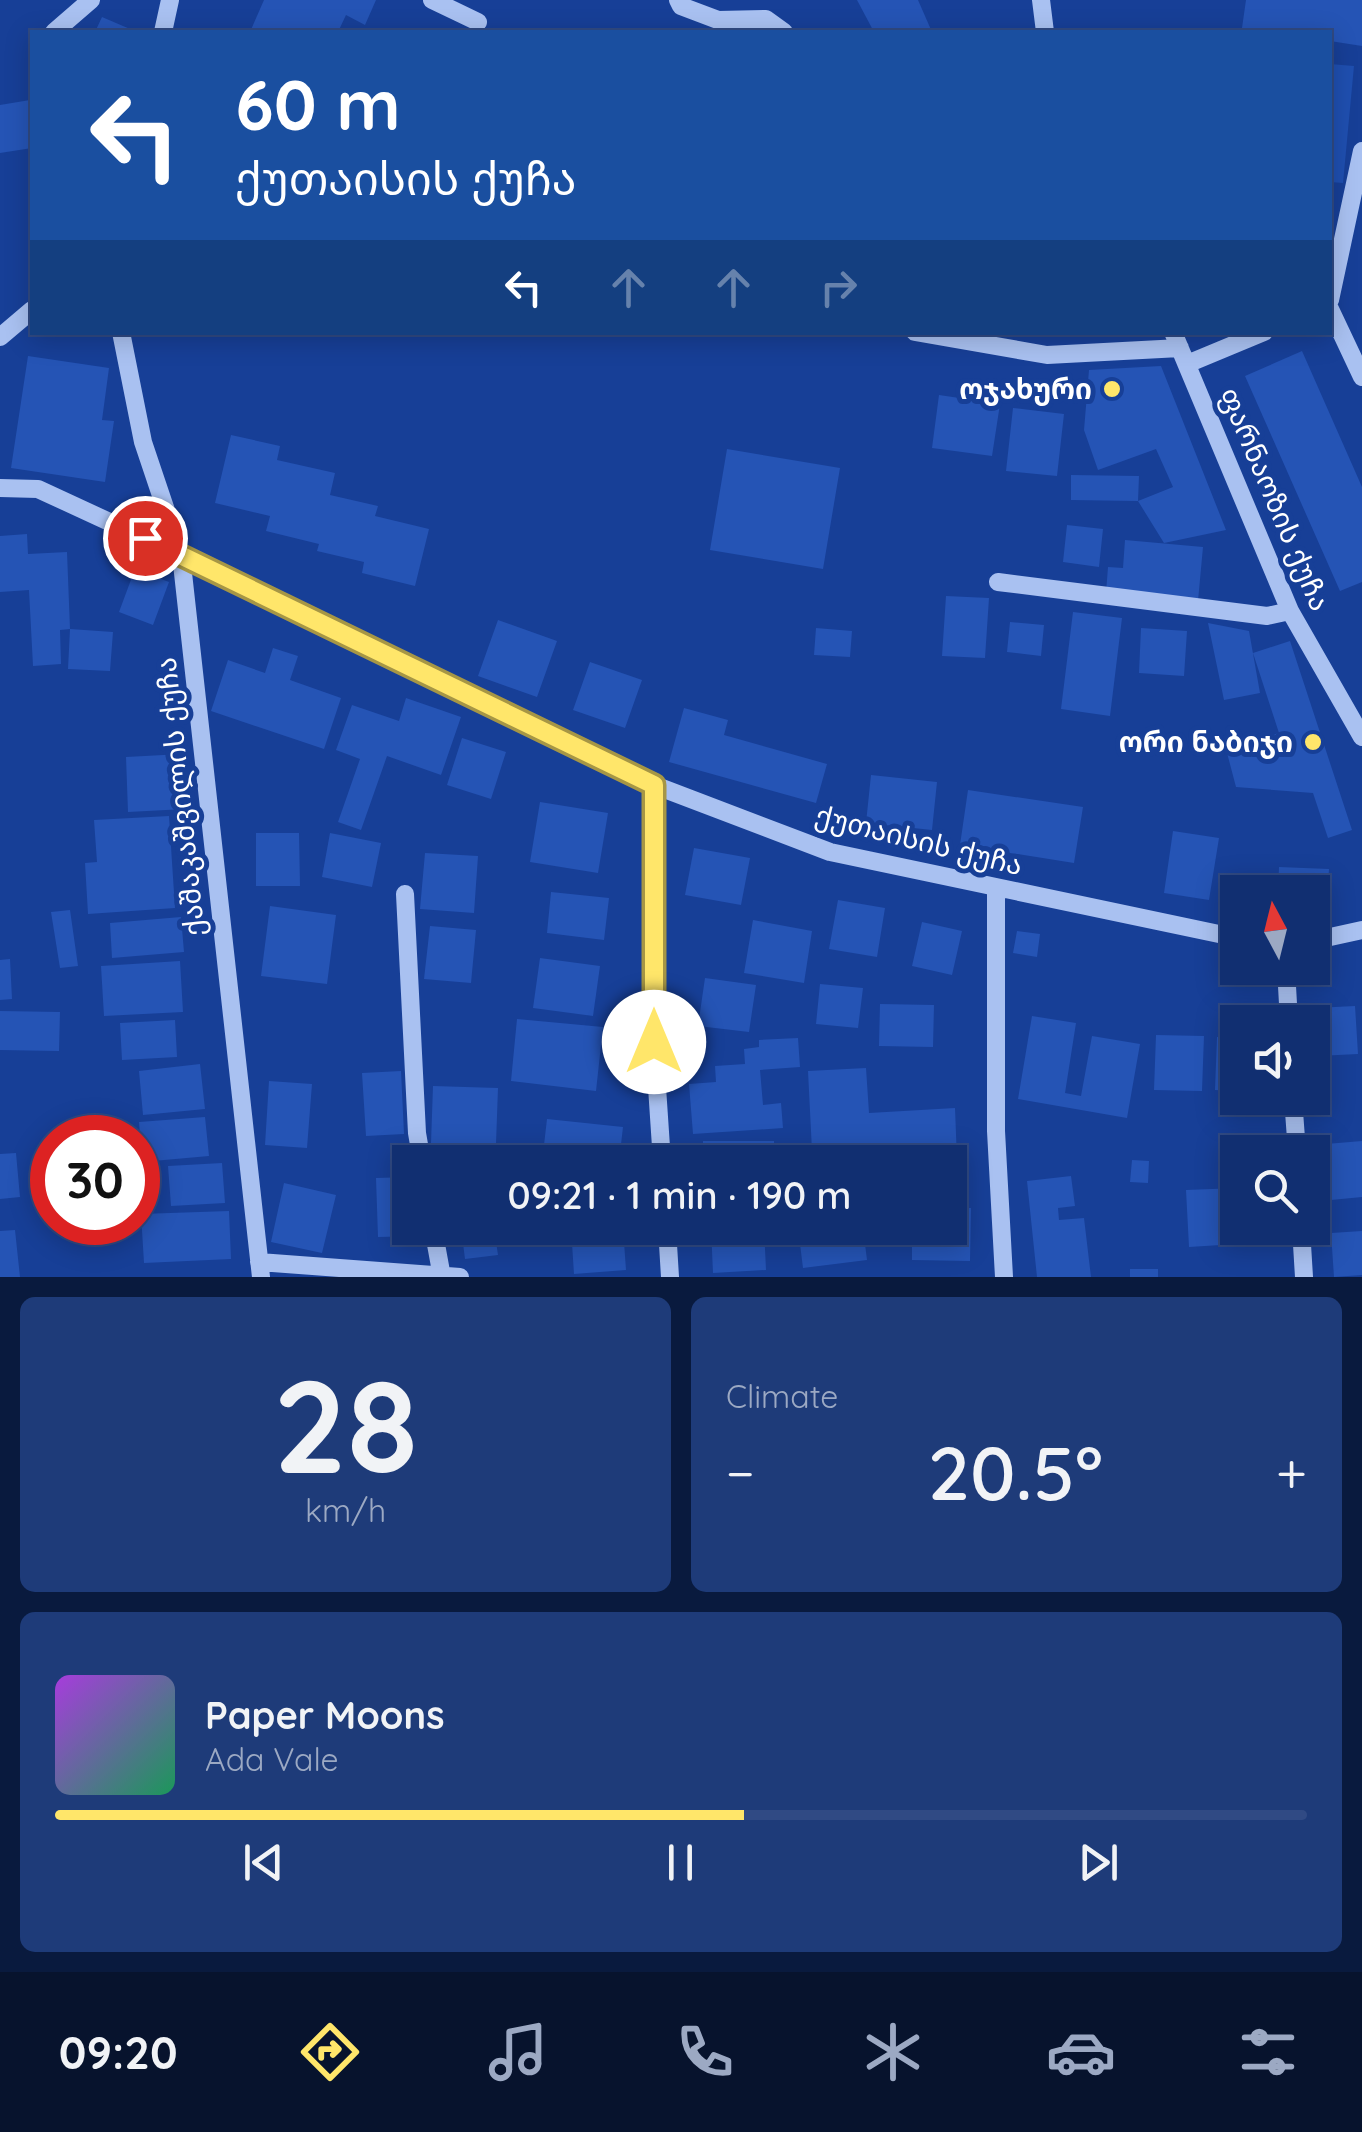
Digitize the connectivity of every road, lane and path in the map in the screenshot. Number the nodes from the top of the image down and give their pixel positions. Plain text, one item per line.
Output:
1 (91, 0) edge
2 (170, 0) edge
3 (432, 0) edge
4 (678, 0) edge
5 (1041, 0) edge
6 (478, 22) dead end
7 (56, 30) edge
8 (163, 30) edge
9 (781, 30) edge
10 (1046, 30) edge
11 (1362, 151) edge
12 (1332, 291) edge
13 (30, 312) edge
14 (1332, 313) edge
15 (122, 335) edge
16 (931, 335) edge
17 (1248, 335) edge
18 (0, 337) edge
19 (1180, 348) edge
20 (1362, 378) edge
21 (0, 488) edge
22 (181, 555) junction
23 (998, 582) dead end
24 (1290, 611) junction
25 (1362, 737) edge
26 (654, 785) junction
27 (996, 889) junction
28 (405, 894) dead end
29 (1362, 930) edge
30 (1220, 934) edge
31 (1330, 937) edge
32 (419, 1145) edge
33 (661, 1145) edge
34 (438, 1245) edge
35 (667, 1245) edge
36 (1302, 1245) edge
37 (260, 1269) edge
38 (448, 1276) edge
39 (670, 1277) edge
40 (1004, 1277) edge
41 (1304, 1277) edge

1 - 7 street
2 - 8 street
3 - 6 street
4 - 9 street
5 - 10 street
11 - 12 street
13 - 18 street
14 - 20 street
15 - 22 street, ქაშაკაშვილის ქუჩა
16 - 19 street
17 - 19 street
19 - 24 street, ფარნაოზის ქუჩა
21 - 22 street, ქუთაისის ქუჩა
22 - 26 street, ქუთაისის ქუჩა
22 - 37 street, ქაშაკაშვილის ქუჩა
23 - 24 street
24 - 25 street, ფარნაოზის ქუჩა
26 - 27 street, ქუთაისის ქუჩა
26 - 33 street
27 - 30 street, ქუთაისის ქუჩა
27 - 40 street
28 - 32 street
29 - 31 street
34 - 38 street
35 - 39 street
36 - 41 street
37 - 38 street, ქაშაკაშვილის ქუჩა

